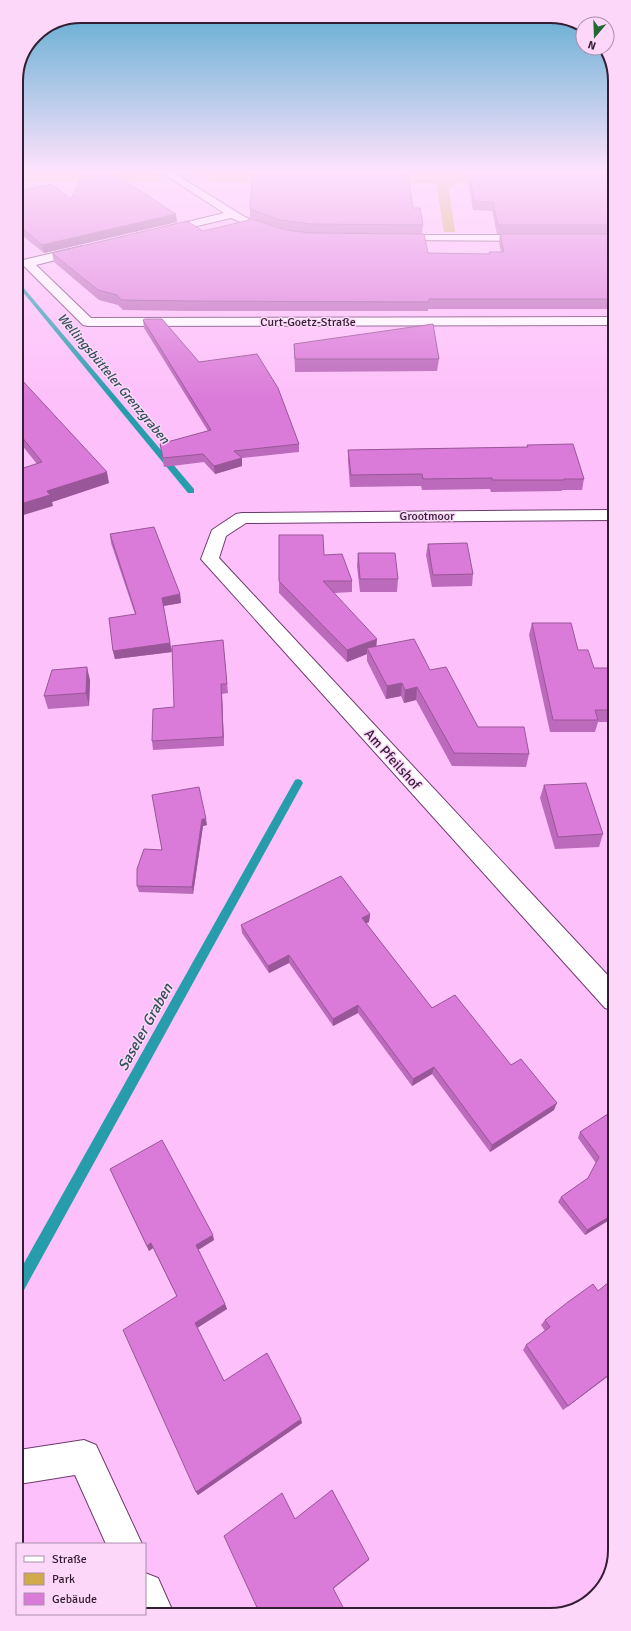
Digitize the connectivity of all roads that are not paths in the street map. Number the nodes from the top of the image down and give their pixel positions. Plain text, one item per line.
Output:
1 (96, 247) edge
2 (608, 321) edge
3 (608, 515) edge
4 (242, 518) joint
5 (608, 993) edge
6 (23, 1466) edge
7 (124, 1543) edge
8 (146, 1593) edge
9 (153, 1608) edge

1 - 2 street, Curt-Goetz-Straße
3 - 4 street, Grootmoor
4 - 5 street, Am Pfeilshof
6 - 7 street
8 - 9 street

